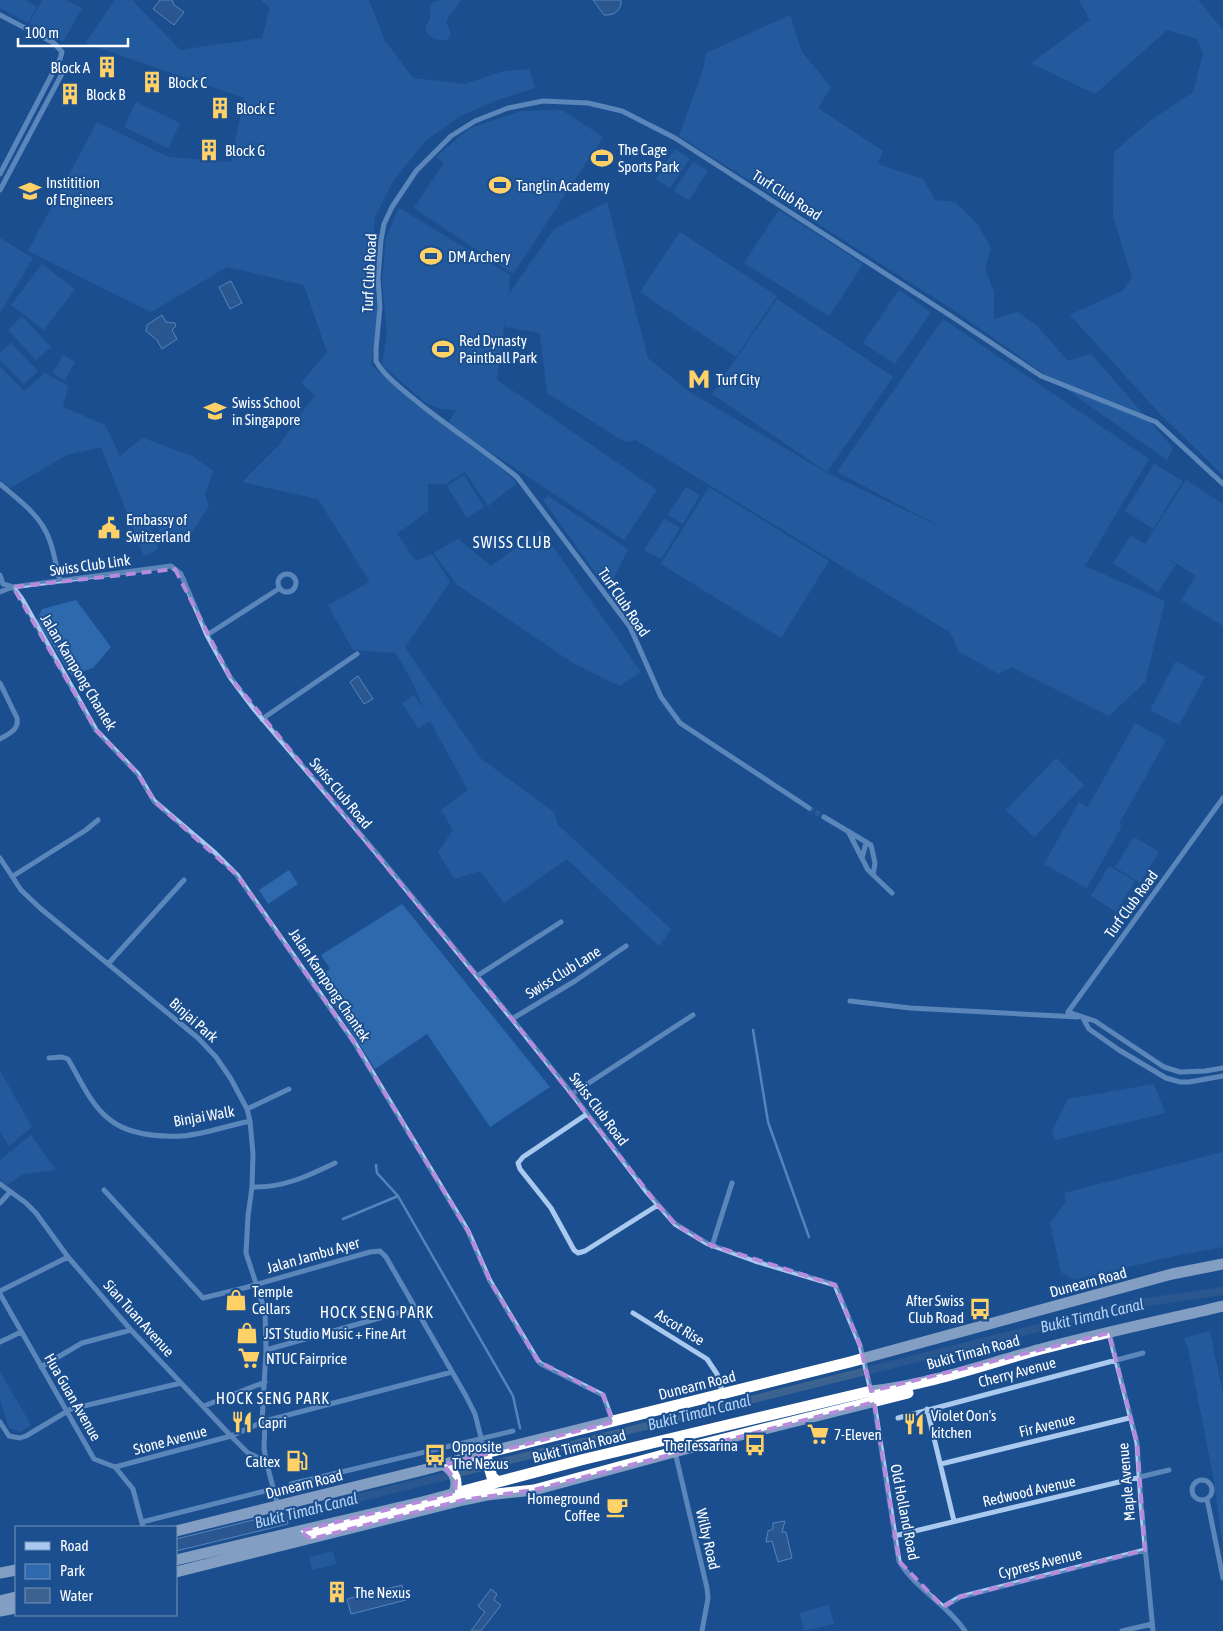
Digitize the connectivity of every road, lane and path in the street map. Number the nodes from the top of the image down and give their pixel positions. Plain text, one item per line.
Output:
1 (0, 15) edge
2 (64, 70) dead end
3 (0, 174) edge
4 (0, 190) edge
5 (0, 484) edge
6 (1223, 484) edge
7 (171, 566) joint
8 (0, 575) edge
9 (60, 582) junction
10 (13, 587) junction
11 (280, 588) dead end
12 (0, 592) edge
13 (207, 635) junction
14 (357, 654) dead end
15 (0, 683) edge
16 (262, 719) junction
17 (0, 739) edge
18 (1223, 798) edge
19 (809, 808) tunnel mouth
20 (824, 817) tunnel mouth
21 (98, 820) dead end
22 (848, 831) junction
23 (866, 843) junction
24 (0, 858) edge
25 (862, 858) junction
26 (873, 875) junction
27 (13, 876) junction
28 (184, 880) dead end
29 (892, 893) dead end
30 (561, 922) dead end
31 (626, 946) dead end
32 (108, 964) junction
33 (477, 976) junction
34 (850, 1001) dead end
35 (693, 1015) dead end
36 (1083, 1018) junction
37 (512, 1019) junction
38 (1117, 1036) junction
39 (1111, 1044) junction
40 (48, 1058) dead end
41 (1223, 1068) edge
42 (1223, 1076) edge
43 (289, 1089) dead end
44 (572, 1094) junction
45 (246, 1109) junction
46 (587, 1114) junction
47 (250, 1121) junction
48 (335, 1164) dead end
49 (0, 1184) edge
50 (732, 1184) dead end
51 (252, 1187) junction
52 (104, 1190) dead end
53 (10, 1192) junction
54 (0, 1203) edge
55 (658, 1205) junction
56 (712, 1246) junction
57 (68, 1258) junction
58 (1223, 1265) edge
59 (256, 1285) junction
60 (0, 1292) edge
61 (1223, 1306) edge
62 (415, 1308) junction
63 (633, 1313) dead end
64 (131, 1330) junction
65 (21, 1332) junction
66 (1109, 1333) junction
67 (0, 1342) edge
68 (266, 1350) junction
69 (1143, 1353) dead end
70 (1116, 1359) junction
71 (864, 1362) junction
72 (41, 1367) junction
73 (452, 1372) junction
74 (266, 1382) junction
75 (181, 1383) junction
76 (871, 1392) junction
77 (723, 1394) junction
78 (204, 1406) junction
79 (927, 1409) junction
80 (66, 1411) junction
81 (898, 1418) dead end
82 (1129, 1418) junction
83 (0, 1422) edge
84 (263, 1422) junction
85 (613, 1422) junction
86 (513, 1431) dead end
87 (231, 1436) junction
88 (482, 1439) junction
89 (675, 1452) junction
90 (485, 1453) junction
91 (585, 1459) junction
92 (266, 1461) junction
93 (941, 1464) junction
94 (444, 1465) junction
95 (115, 1467) junction
96 (1169, 1470) dead end
97 (601, 1472) junction
98 (1139, 1477) junction
99 (498, 1482) junction
100 (290, 1484) dead end
101 (273, 1489) junction
102 (453, 1494) junction
103 (1207, 1499) junction
104 (278, 1506) junction
105 (954, 1521) junction
106 (143, 1525) edge
107 (178, 1531) edge
108 (300, 1531) junction
109 (894, 1536) junction
110 (311, 1539) junction
111 (1145, 1550) junction
112 (178, 1560) edge
113 (15, 1570) edge
114 (1, 1572) edge
115 (178, 1572) edge
116 (1223, 1578) edge
117 (1, 1604) edge
118 (15, 1604) edge
119 (943, 1606) junction
120 (1152, 1624) junction
121 (702, 1631) edge
122 (965, 1631) edge
123 (1122, 1631) edge
124 (1153, 1631) edge

1 - 3 street
2 - 4 street
5 - 9 street
6 - 19 street, Turf Club Road
7 - 9 street, Swiss Club Link
7 - 13 street, Swiss Club Road
8 - 10 street, Jalan Kampong Chantek
9 - 10 street, Swiss Club Link
10 - 12 street
10 - 85 street, Jalan Kampong Chantek
11 - 13 street
13 - 16 street, Swiss Club Road
14 - 16 street
15 - 17 street
16 - 33 street, Swiss Club Road
18 - 36 street, Turf Club Road
20 - 22 street
21 - 27 street
22 - 23 street
22 - 25 street
23 - 25 street
23 - 26 street
24 - 27 street, Binjai Park
25 - 26 street
26 - 29 street
27 - 32 street, Binjai Park
28 - 32 street
30 - 33 street
31 - 37 street, Swiss Club Lane
32 - 45 street, Binjai Park
33 - 37 street, Swiss Club Road
34 - 36 street, Turf Club Road
35 - 44 street
36 - 38 street, Turf Club Road
36 - 39 street, Turf Club Road
37 - 44 street, Swiss Club Road
38 - 39 street
38 - 41 street, Turf Club Road
39 - 42 street, Turf Club Road
40 - 47 street, Binjai Walk
43 - 45 street
44 - 46 street, Swiss Club Road
45 - 47 street, Binjai Park
46 - 55 street, Swiss Club Road
46 - 55 street
47 - 51 street, Binjai Park
48 - 51 street
49 - 53 street, Sian Tuan Avenue
50 - 56 street
51 - 59 street, Binjai Park
52 - 59 street, Jalan Jambu Ayer
53 - 54 street
53 - 57 street, Sian Tuan Avenue
55 - 56 street, Swiss Club Road
56 - 71 street, Swiss Club Road
57 - 60 street, Hua Guan Avenue
57 - 64 street, Sian Tuan Avenue
58 - 71 highway, Dunearn Road
59 - 62 street, Jalan Jambu Ayer
59 - 68 street, Binjai Park
60 - 65 street, Hua Guan Avenue
61 - 66 highway, Bukit Timah Road
62 - 68 street
62 - 73 street, Jalan Jambu Ayer
63 - 77 street, Ascot Rise
64 - 72 street
64 - 75 street, Sian Tuan Avenue
65 - 67 street
65 - 72 street, Hua Guan Avenue
66 - 70 street, Maple Avenue
66 - 76 highway, Bukit Timah Road
68 - 74 street, Binjai Park
69 - 70 street, Cherry Avenue
70 - 79 street, Cherry Avenue
70 - 82 street, Maple Avenue
71 - 76 street, Old Holland Road
71 - 77 highway, Dunearn Road
72 - 80 street, Hua Guan Avenue
73 - 84 street, Stone Avenue
73 - 88 street, Jalan Jambu Ayer
74 - 78 street
74 - 84 street, Binjai Park
75 - 78 street, Sian Tuan Avenue
75 - 80 street
76 - 89 highway
76 - 91 highway, Bukit Timah Road
76 - 109 street, Old Holland Road
77 - 85 highway, Dunearn Road
78 - 87 street, Sian Tuan Avenue
79 - 81 street, Cherry Avenue
79 - 93 street
80 - 83 street
80 - 95 street, Hua Guan Avenue
82 - 93 street, Fir Avenue
82 - 98 street, Maple Avenue
84 - 87 street, Stone Avenue
84 - 92 street, Binjai Park
85 - 90 highway, Dunearn Road
86 - 88 street, Dunearn Road
87 - 92 street, Sian Tuan Avenue
87 - 95 street, Stone Avenue
88 - 90 street, Jalan Jambu Ayer
88 - 100 street, Dunearn Road
89 - 97 highway
89 - 121 street, Wilby Road
90 - 94 highway, Dunearn Road
90 - 99 highway
91 - 97 highway
91 - 99 highway, Bukit Timah Road
92 - 101 street, Binjai Park
93 - 105 street
94 - 102 highway
94 - 104 highway, Dunearn Road
95 - 106 street, Hua Guan Avenue
96 - 98 street, Redwood Avenue
97 - 110 highway
98 - 105 street, Redwood Avenue
98 - 111 street, Maple Avenue
99 - 102 highway, Bukit Timah Road
101 - 104 street, Binjai Park
101 - 106 street, Dunearn Road
102 - 108 highway, Bukit Timah Road
103 - 103 street
103 - 116 street
104 - 107 highway, Dunearn Road
105 - 109 street, Redwood Avenue
108 - 110 highway
108 - 112 highway, Bukit Timah Road
109 - 119 street, Old Holland Road
110 - 115 highway
111 - 119 street, Cypress Avenue
111 - 120 street, Maple Avenue
113 - 114 highway
117 - 118 highway
119 - 122 street, Old Holland Road
120 - 123 street
120 - 124 street, Maple Avenue

